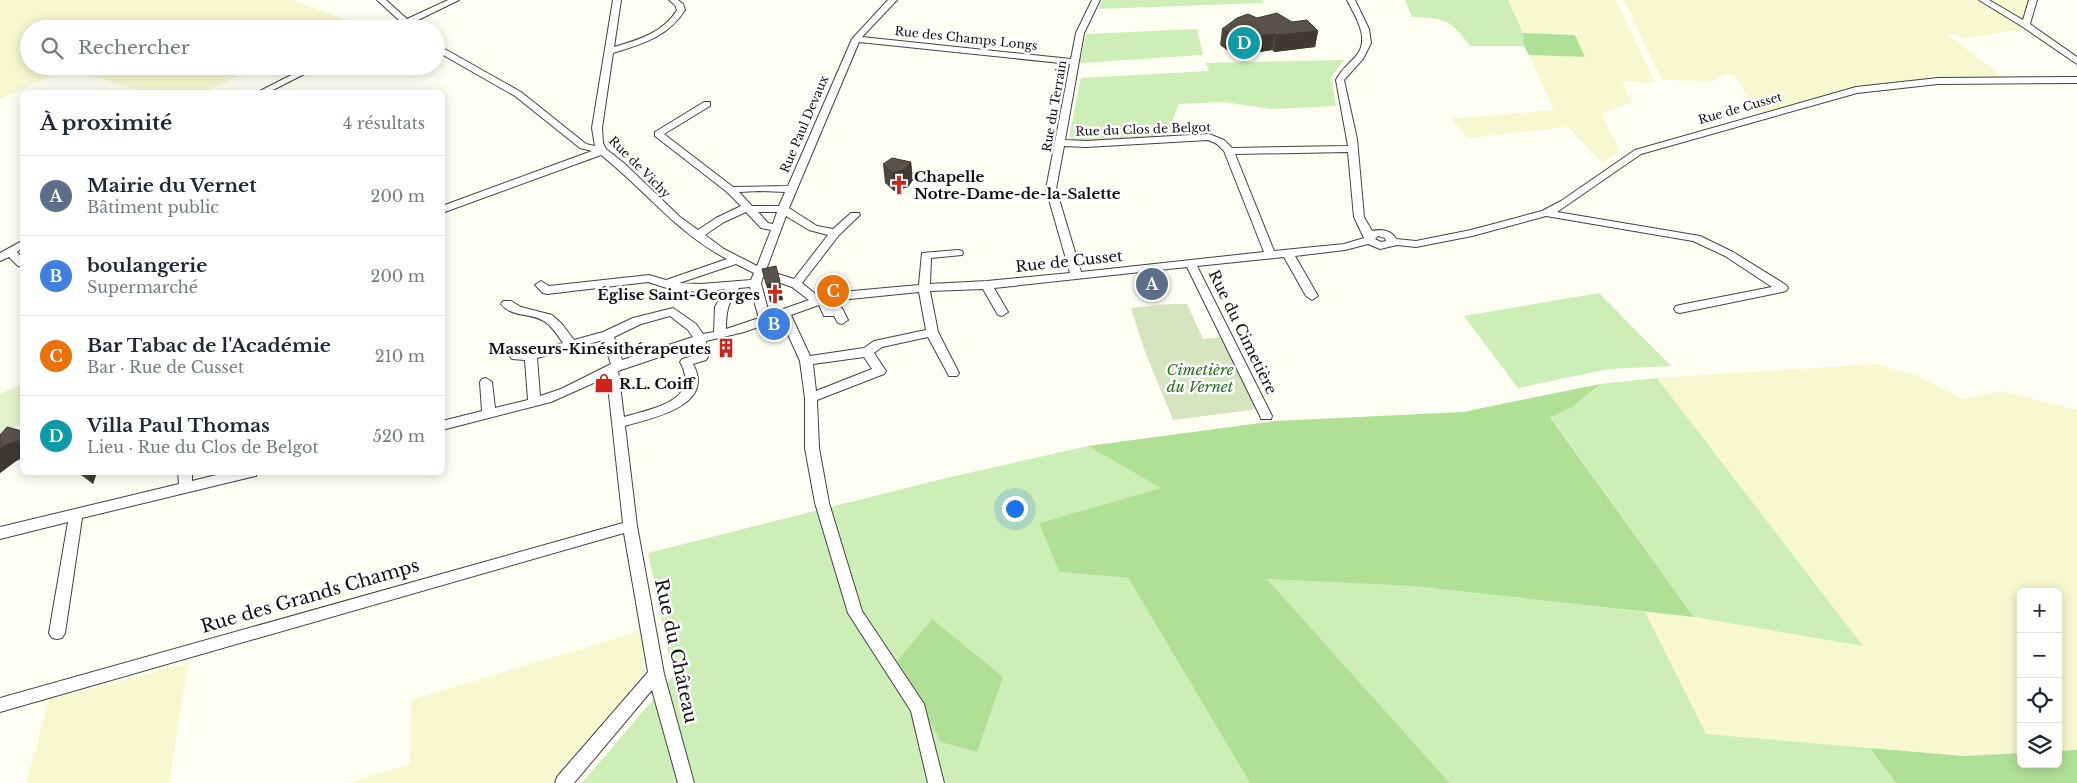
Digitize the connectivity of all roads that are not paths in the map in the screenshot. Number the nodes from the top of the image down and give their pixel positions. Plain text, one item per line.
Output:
1 (381, 0) edge
2 (455, 0) edge
3 (617, 0) edge
4 (673, 0) edge
5 (893, 0) edge
6 (1096, 0) edge
7 (1351, 0) edge
8 (1984, 0) edge
9 (2033, 0) edge
10 (403, 20) edge
11 (420, 20) edge
12 (2026, 25) junction
13 (856, 38) junction
14 (445, 52) edge
15 (608, 52) junction
16 (2077, 61) edge
17 (1074, 62) junction
18 (298, 75) edge
19 (2077, 80) edge
20 (267, 90) edge
21 (707, 104) dead end
22 (597, 135) junction
23 (576, 139) junction
24 (1061, 143) junction
25 (1353, 149) junction
26 (602, 150) junction
27 (1229, 151) junction
28 (731, 190) junction
29 (791, 190) junction
30 (445, 209) edge
31 (747, 209) junction
32 (783, 209) junction
33 (1359, 211) junction
34 (1546, 213) junction
35 (855, 214) dead end
36 (776, 228) junction
37 (835, 233) junction
38 (697, 236) junction
39 (1388, 238) junction
40 (1372, 240) junction
41 (20, 245) edge
42 (11, 252) junction
43 (1286, 252) junction
44 (958, 253) dead end
45 (1270, 254) junction
46 (0, 258) edge
47 (736, 260) junction
48 (20, 262) edge
49 (1190, 262) junction
50 (760, 272) junction
51 (1076, 276) junction
52 (665, 283) junction
53 (755, 283) junction
54 (796, 284) junction
55 (541, 285) dead end
56 (735, 285) junction
57 (987, 285) junction
58 (924, 288) junction
59 (1312, 296) dead end
60 (820, 300) junction
61 (506, 304) dead end
62 (1680, 309) dead end
63 (1002, 312) dead end
64 (784, 313) junction
65 (765, 320) junction
66 (842, 320) dead end
67 (932, 332) junction
68 (720, 334) junction
69 (608, 335) junction
70 (700, 339) junction
71 (571, 345) junction
72 (867, 352) junction
73 (516, 356) dead end
74 (531, 356) junction
75 (806, 361) junction
76 (615, 368) junction
77 (953, 373) dead end
78 (486, 382) dead end
79 (811, 398) junction
80 (534, 402) junction
81 (489, 414) junction
82 (1266, 416) dead end
83 (618, 423) junction
84 (445, 425) edge
85 (185, 475) edge
86 (239, 475) edge
87 (186, 488) junction
88 (76, 514) junction
89 (630, 526) junction
90 (0, 534) edge
91 (57, 633) dead end
92 (656, 674) junction
93 (0, 705) edge
94 (563, 783) edge
95 (686, 783) edge
96 (936, 783) edge

1 - 10 street
2 - 11 street
3 - 15 street, Rue de Vichy
4 - 15 street
5 - 13 street, Rue Paul Devaux
6 - 17 street, Rue du Terrain
7 - 25 street
8 - 12 street
9 - 12 street
12 - 16 street
13 - 17 street, Rue des Champs Longs
13 - 29 street, Rue Paul Devaux
14 - 23 street
15 - 22 street, Rue de Vichy
17 - 24 street, Rue du Terrain
18 - 20 street
19 - 34 street, Rue de Cusset
21 - 28 street
22 - 23 street
22 - 26 street, Rue de Vichy
23 - 26 street
24 - 27 street, Rue du Clos de Belgot
24 - 51 street, Rue du Terrain
25 - 27 street
25 - 33 street
26 - 30 street
26 - 38 street, Rue de Vichy
27 - 45 street
28 - 29 street
28 - 31 street
29 - 32 street, Rue Paul Devaux
31 - 32 street
31 - 36 street
31 - 38 street
32 - 36 street, Rue Paul Devaux
32 - 37 street
33 - 39 street
33 - 40 street
34 - 39 street, Rue de Cusset
34 - 62 street
35 - 37 street
36 - 50 street, Rue Paul Devaux
37 - 54 street
38 - 47 street, Rue de Vichy
39 - 40 street, Rue de Cusset
40 - 43 street, Rue de Cusset
41 - 42 street
42 - 46 street
42 - 48 street
43 - 45 street, Rue de Cusset
43 - 59 street
44 - 58 street
45 - 49 street, Rue de Cusset
47 - 50 street, Rue de Vichy
47 - 52 street
49 - 51 street, Rue de Cusset
49 - 82 street, Rue du Cimetière
50 - 53 street, Rue Paul Devaux
50 - 54 street, Rue de Vichy
51 - 57 street, Rue de Cusset
52 - 55 street
52 - 56 street
53 - 56 street
53 - 65 street
54 - 60 street, Rue de Vichy
56 - 68 street
57 - 58 street, Rue de Cusset
57 - 63 street
58 - 60 street, Rue de Cusset
58 - 67 street
60 - 64 street, Rue de Cusset
60 - 66 street, Rue de Vichy
61 - 71 street
64 - 65 street, Rue de Cusset
64 - 75 street
65 - 68 street, Rue de Cusset
67 - 72 street
67 - 77 street
68 - 70 street, Rue de Cusset
69 - 70 street
69 - 71 street
69 - 76 street, Rue du Château
70 - 76 street, Rue de Cusset
70 - 83 street
71 - 74 street
72 - 75 street
72 - 79 street
73 - 74 street
74 - 80 street
75 - 79 street
76 - 80 street, Rue de Cusset
76 - 83 street, Rue du Château
78 - 81 street
79 - 96 street
80 - 81 street, Rue de Cusset
81 - 84 street, Rue de Cusset
83 - 89 street, Rue du Château
85 - 87 street
86 - 87 street
87 - 88 street
88 - 90 street
88 - 91 street
89 - 92 street, Rue du Château
89 - 93 street, Rue des Grands Champs
92 - 94 street
92 - 95 street, Rue du Château

